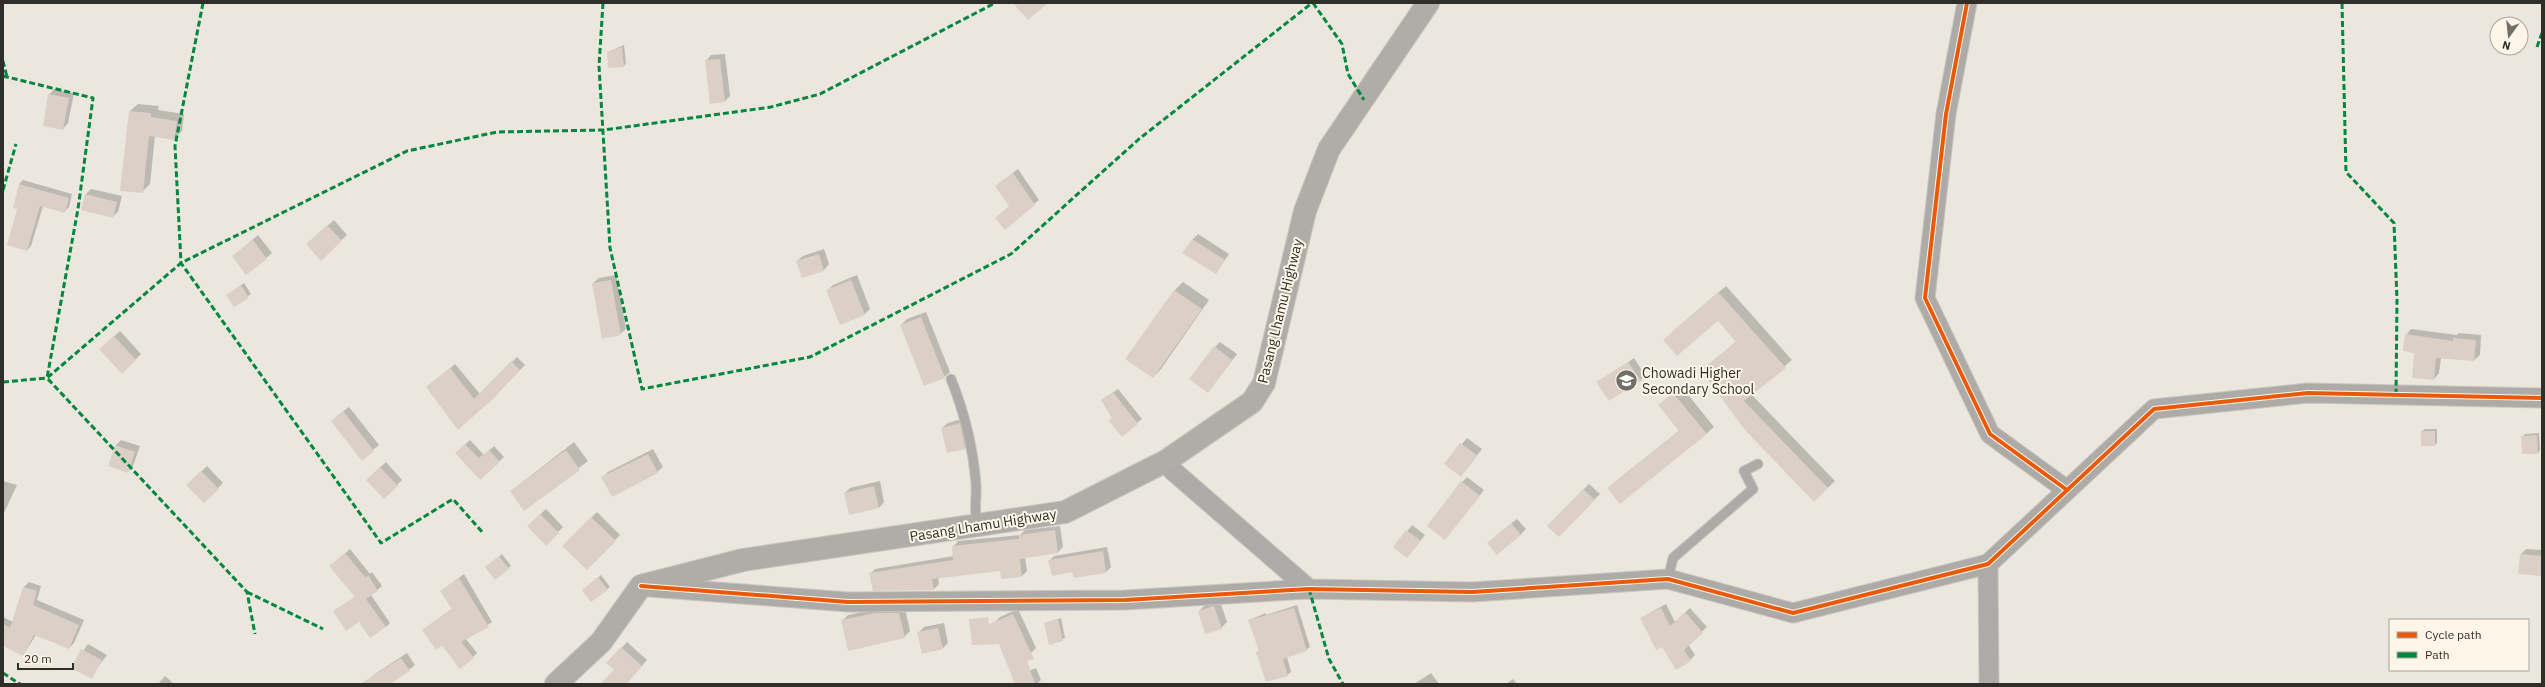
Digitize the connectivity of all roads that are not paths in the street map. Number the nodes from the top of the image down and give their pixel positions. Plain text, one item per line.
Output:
1 (1428, 3) edge
2 (1967, 3) edge
3 (951, 379) dead end
4 (2542, 398) edge
5 (1166, 461) junction
6 (1758, 464) dead end
7 (2067, 490) junction
8 (978, 524) junction
9 (1988, 564) junction
10 (1668, 579) junction
11 (641, 586) junction
12 (1308, 590) junction
13 (556, 684) edge
14 (1990, 684) edge

1 - 5 main road, Pasang Lhamu Highway
2 - 7 street
3 - 8 lane
4 - 7 street
5 - 8 main road, Pasang Lhamu Highway
5 - 12 street
6 - 10 lane
7 - 9 street
8 - 11 main road, Pasang Lhamu Highway
9 - 10 street
9 - 14 street
10 - 12 street
11 - 12 street
11 - 13 main road

